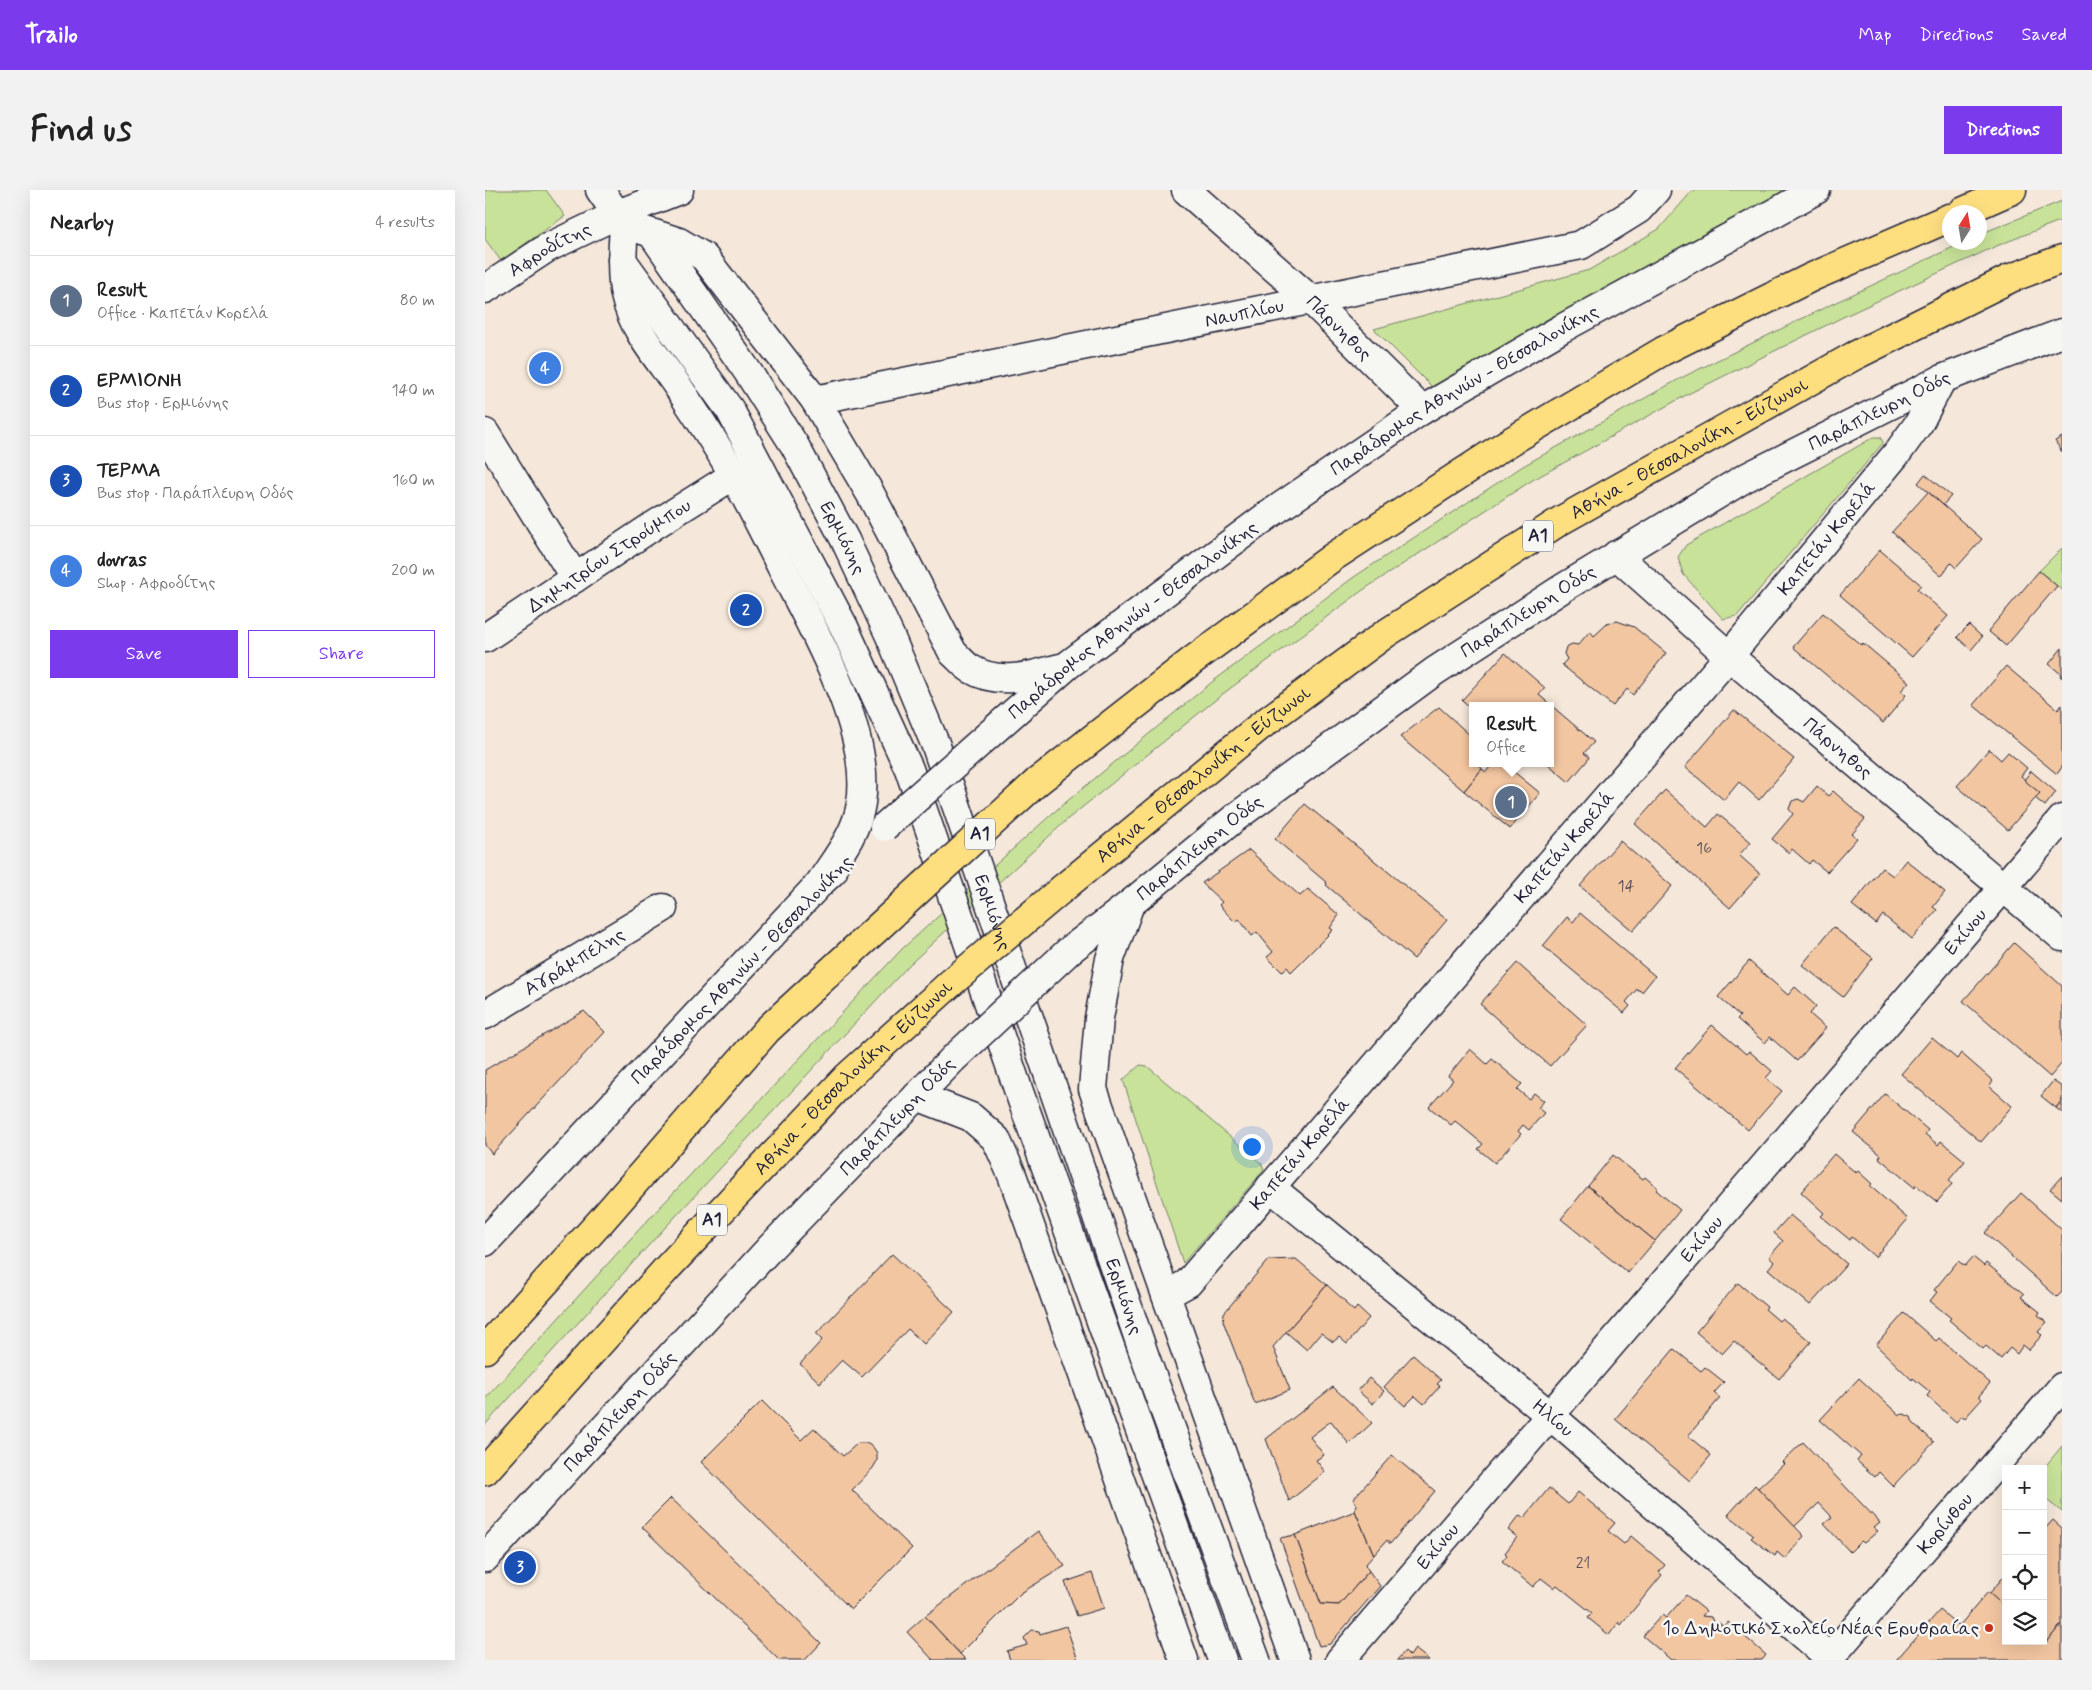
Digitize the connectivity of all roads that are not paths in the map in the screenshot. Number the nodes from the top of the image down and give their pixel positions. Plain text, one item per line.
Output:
1 (600, 190) edge
2 (679, 190) edge
3 (1186, 190) edge
4 (1656, 190) edge
5 (1815, 190) edge
6 (2012, 190) edge
7 (1978, 205) edge
8 (621, 219) junction
9 (1942, 221) edge
10 (653, 234) junction
11 (2062, 259) edge
12 (622, 260) junction
13 (485, 289) edge
14 (1312, 301) junction
15 (2062, 333) edge
16 (1942, 379) junction
17 (815, 400) junction
18 (1422, 410) junction
19 (485, 433) edge
20 (494, 464) edge
21 (734, 475) junction
22 (1616, 555) junction
23 (575, 578) junction
24 (485, 638) edge
25 (1729, 656) junction
26 (1068, 665) junction
27 (2062, 819) edge
28 (821, 883) junction
29 (2003, 888) junction
30 (1130, 904) junction
31 (663, 908) dead end
32 (2062, 938) edge
33 (485, 1015) edge
34 (917, 1096) junction
35 (1270, 1187) junction
36 (485, 1242) edge
37 (1166, 1295) junction
38 (485, 1349) edge
39 (2062, 1387) edge
40 (1551, 1416) junction
41 (485, 1471) edge
42 (485, 1558) edge
43 (1829, 1659) edge
44 (1184, 1660) edge
45 (1222, 1660) edge
46 (1256, 1660) edge
47 (1295, 1660) edge
48 (1340, 1660) edge

1 - 8 street
2 - 8 street, Αφροδίτης
3 - 14 street, Πάρνηθος
4 - 14 street, Ναυπλίου
5 - 18 street, Παράδρομος Αθηνών - Θεσσαλονίκης
6 - 7 highway
8 - 10 street
8 - 12 street
8 - 13 street, Αφροδίτης
9 - 38 highway, Α1, bridge
10 - 17 street
10 - 46 street, Ερμιόνης
11 - 41 highway, Αθήνα - Θεσσαλονίκη - Εύζωνοι / Α1, bridge
12 - 21 street
12 - 45 street, Ερμιόνης
14 - 17 street, Ναυπλίου
14 - 18 street, Πάρνηθος
15 - 16 street, Παράπλευρη Οδός
16 - 22 street, Παράπλευρη Οδός
16 - 25 street, Καπετάν Κορελά
17 - 26 street
18 - 26 street, Παράδρομος Αθηνών - Θεσσαλονίκης
19 - 20 street
20 - 23 street
21 - 23 street, Δημητρίου Στρούμπου
21 - 28 street
22 - 25 street, Πάρνηθος
22 - 30 street, Παράπλευρη Οδός
23 - 24 street, Δημητρίου Στρούμπου
25 - 29 street, Πάρνηθος
25 - 35 street, Καπετάν Κορελά
26 - 28 street, Παράδρομος Αθηνών - Θεσσαλονίκης, bridge
27 - 29 street, Εχίνου
28 - 36 street, Παράδρομος Αθηνών - Θεσσαλονίκης
29 - 32 street, Πάρνηθος
29 - 40 street, Εχίνου
30 - 34 street, Παράπλευρη Οδός, bridge
30 - 37 street
31 - 33 street, Αγράμπελης
34 - 42 street, Παράπλευρη Οδός
34 - 44 street
35 - 37 street, Καπετάν Κορελά
35 - 40 street, Ηλίου
37 - 47 street
39 - 43 street, Κορίνθου
40 - 43 street, Ηλίου
40 - 48 street, Εχίνου

